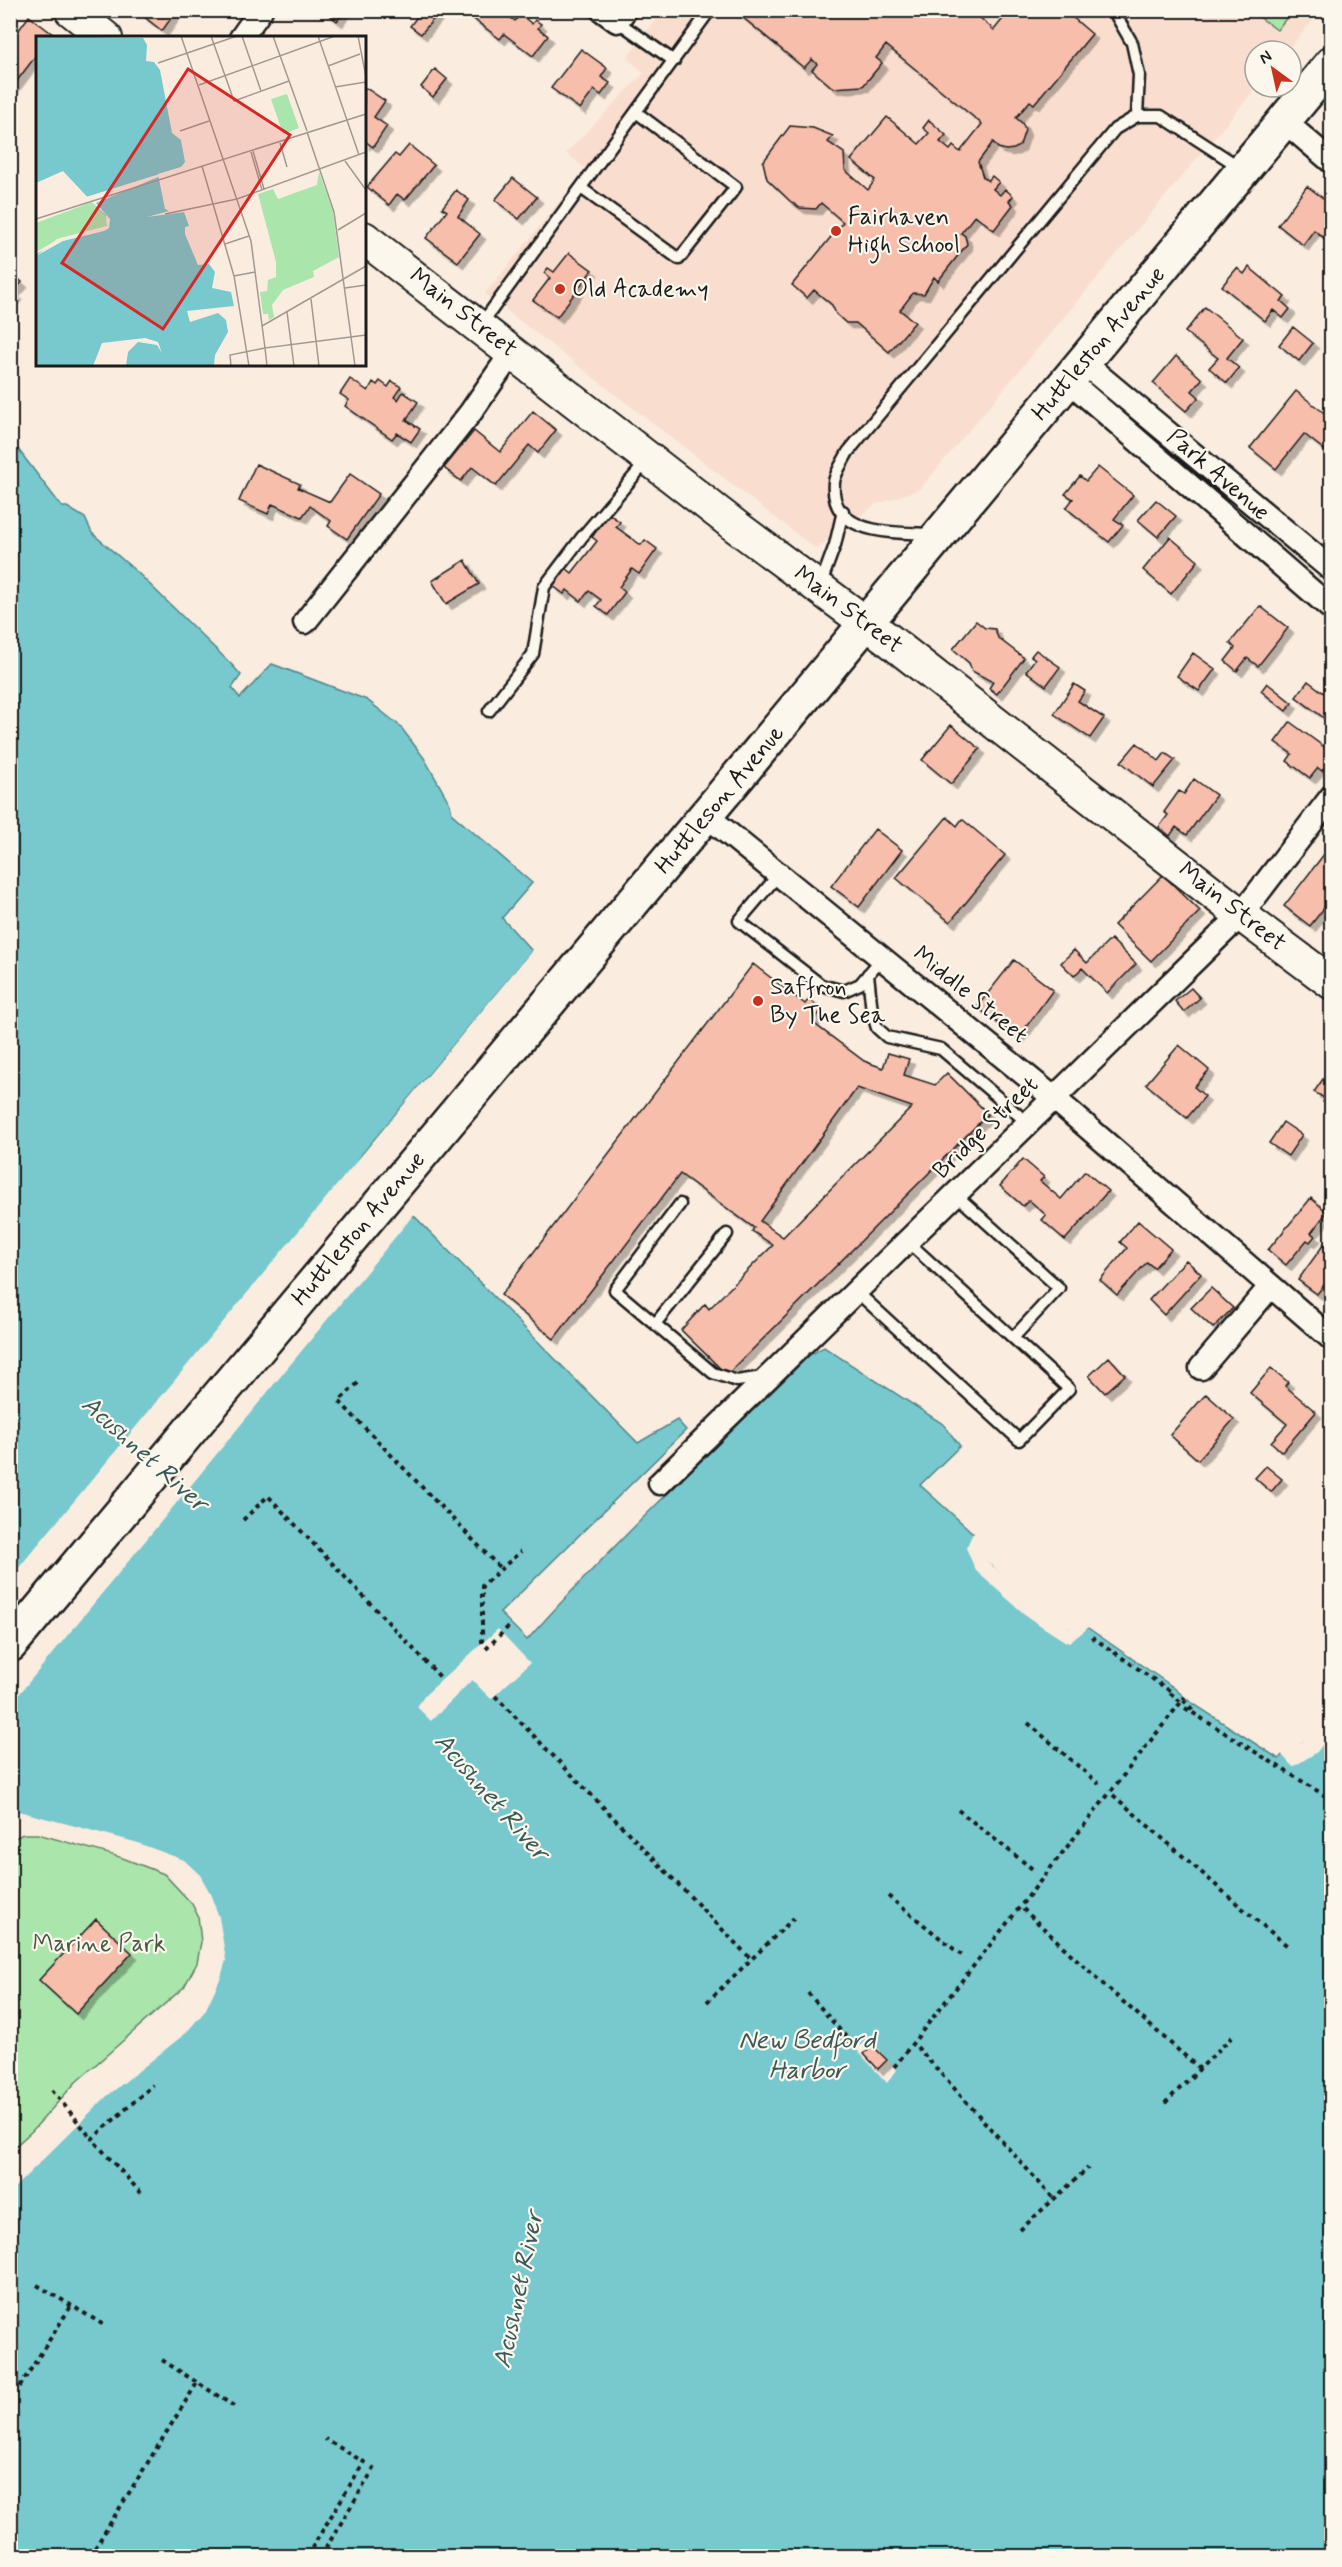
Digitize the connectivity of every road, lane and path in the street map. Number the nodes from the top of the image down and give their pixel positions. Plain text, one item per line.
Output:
1 (71, 10) edge
2 (261, 10) edge
3 (710, 10) edge
4 (1113, 10) edge
5 (614, 14) edge
6 (104, 36) edge
7 (242, 36) edge
8 (674, 61) junction
9 (1332, 63) edge
10 (636, 112) junction
11 (1137, 116) junction
12 (1284, 121) junction
13 (1332, 162) edge
14 (1244, 169) junction
15 (581, 188) junction
16 (366, 240) edge
17 (480, 326) junction
18 (513, 351) junction
19 (1076, 372) junction
20 (649, 459) junction
21 (843, 511) junction
22 (941, 535) junction
23 (1332, 570) edge
24 (819, 590) junction
25 (1332, 609) edge
26 (305, 622) dead end
27 (866, 625) junction
28 (489, 711) dead end
29 (1332, 796) edge
30 (707, 816) junction
31 (779, 874) junction
32 (1241, 915) junction
33 (875, 966) junction
34 (572, 973) joint
35 (1332, 983) edge
36 (1055, 1099) junction
37 (1029, 1124) junction
38 (956, 1195) junction
39 (680, 1204) dead end
40 (727, 1234) dead end
41 (908, 1242) junction
42 (1271, 1286) junction
43 (857, 1292) junction
44 (656, 1324) junction
45 (1013, 1338) junction
46 (1332, 1338) edge
47 (1201, 1368) dead end
48 (772, 1375) junction
49 (358, 1383) dead end
50 (660, 1483) dead end
51 (243, 1520) dead end
52 (521, 1551) dead end
53 (500, 1568) junction
54 (510, 1625) dead end
55 (1092, 1637) dead end
56 (482, 1643) dead end
57 (10, 1645) edge
58 (486, 1649) dead end
59 (442, 1679) dead end
60 (1163, 1686) junction
61 (1173, 1693) dead end
62 (495, 1696) dead end
63 (1183, 1700) junction
64 (1185, 1707) dead end
65 (1197, 1715) junction
66 (1028, 1723) dead end
67 (1092, 1778) junction
68 (1099, 1784) dead end
69 (1112, 1793) junction
70 (1332, 1800) edge
71 (958, 1810) dead end
72 (1026, 1865) junction
73 (1035, 1871) dead end
74 (1043, 1877) junction
75 (888, 1896) dead end
76 (1021, 1908) junction
77 (794, 1917) dead end
78 (1290, 1948) dead end
79 (956, 1950) junction
80 (965, 1958) dead end
81 (751, 1959) junction
82 (974, 1965) junction
83 (808, 1993) dead end
84 (707, 2002) dead end
85 (1235, 2034) dead end
86 (844, 2035) junction
87 (912, 2043) junction
88 (852, 2044) dead end
89 (858, 2046) dead end
90 (917, 2047) dead end
91 (928, 2060) junction
92 (894, 2067) dead end
93 (1200, 2068) junction
94 (153, 2085) dead end
95 (52, 2090) dead end
96 (1165, 2103) dead end
97 (92, 2139) junction
98 (1088, 2168) dead end
99 (141, 2193) dead end
100 (1054, 2199) junction
101 (1020, 2230) dead end
102 (37, 2285) dead end
103 (70, 2306) junction
104 (104, 2325) dead end
105 (162, 2360) dead end
106 (197, 2383) junction
107 (10, 2402) edge
108 (237, 2408) dead end
109 (325, 2439) dead end
110 (375, 2467) dead end
111 (90, 2556) edge
112 (307, 2556) edge
113 (321, 2556) edge

1 - 6 main road
2 - 7 street
3 - 8 lane
4 - 11 lane
5 - 8 lane
8 - 10 lane
9 - 12 highway, Huttleston Avenue
10 - 15 lane
10 - 15 lane
11 - 14 lane
11 - 21 lane
12 - 13 street
12 - 14 highway, Huttleston Avenue
14 - 19 highway, Huttleston Avenue
15 - 17 lane
16 - 17 main road, Main Street
17 - 18 main road, Main Street
18 - 20 main road, Main Street
18 - 26 street
19 - 22 highway, Huttleston Avenue
19 - 23 street
19 - 25 street, Park Avenue
20 - 24 main road, Main Street
20 - 28 lane
21 - 22 lane
21 - 24 lane
22 - 27 highway, Huttleston Avenue
24 - 27 main road, Main Street
27 - 30 highway, Huttleson Avenue
27 - 32 main road, Main Street
29 - 32 street, Bridge Street
30 - 31 street, Middle Street
30 - 34 highway, Huttleson Avenue
31 - 33 street, Middle Street
31 - 33 lane
32 - 35 main road, Main Street
32 - 36 street, Bridge Street
33 - 36 street, Middle Street
33 - 37 lane
34 - 57 highway, Huttleston Avenue
36 - 37 street, Bridge Street
36 - 42 street, Middle Street
37 - 38 street, Bridge Street
38 - 41 street, Bridge Street
38 - 45 lane
39 - 44 lane
40 - 44 lane
41 - 43 street, Bridge Street
41 - 45 lane
42 - 46 street, Middle Street
42 - 47 street
43 - 45 lane
43 - 48 street, Bridge Street
44 - 48 lane
48 - 50 street, Bridge Street
49 - 53 path
51 - 59 path
52 - 53 path
53 - 56 path
54 - 58 path
55 - 60 path
60 - 61 path
60 - 63 path
62 - 81 path
63 - 65 path
63 - 69 path
64 - 65 path
65 - 70 path
66 - 67 path
67 - 68 path
67 - 69 path
69 - 74 path
69 - 78 path
71 - 72 path
72 - 73 path
72 - 74 path
74 - 76 path
75 - 79 path
76 - 82 path
76 - 93 path
77 - 81 path
79 - 80 path
79 - 82 path
81 - 84 path
82 - 87 path
83 - 86 path
85 - 93 path
86 - 88 path
86 - 89 path
87 - 91 path
87 - 92 path
90 - 91 path
91 - 100 path
93 - 96 path
94 - 97 path
95 - 97 path
97 - 99 path
98 - 100 path
100 - 101 path
102 - 103 path
103 - 104 path
103 - 107 path
105 - 106 path
106 - 108 path
106 - 111 path
109 - 112 path
110 - 113 path

